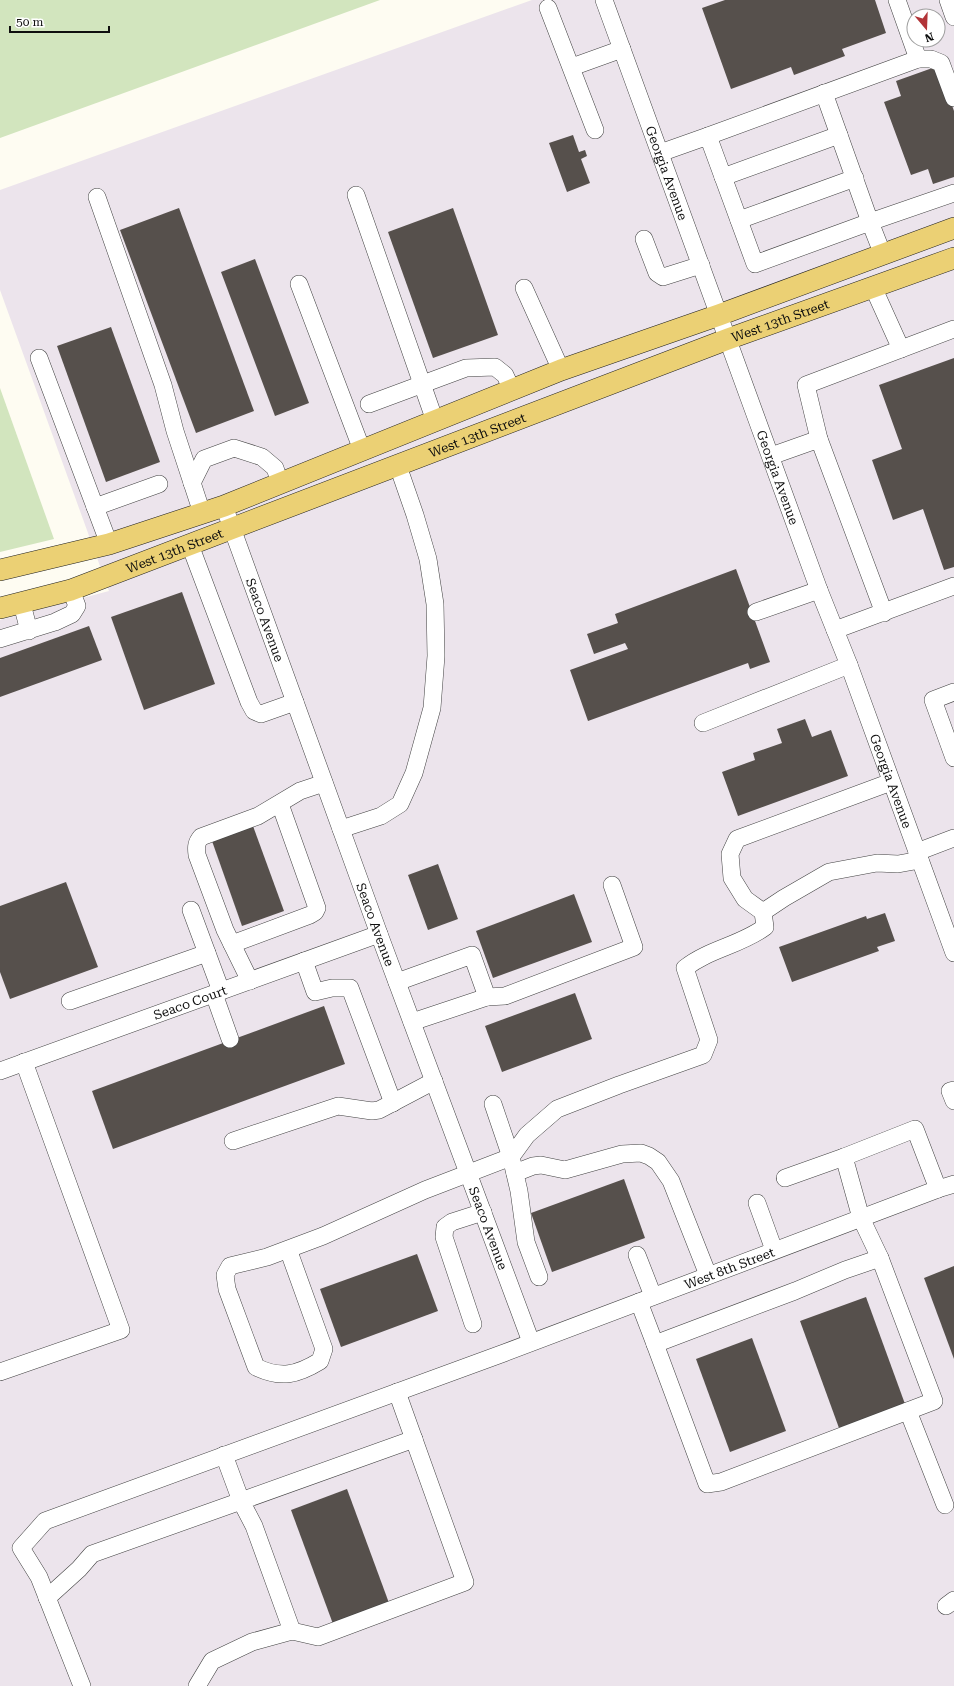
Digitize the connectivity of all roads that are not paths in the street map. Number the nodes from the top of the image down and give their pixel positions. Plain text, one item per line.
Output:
1 (897, 0) edge
2 (948, 0) edge
3 (607, 1) edge
4 (548, 8) dead end
5 (954, 17) edge
6 (622, 48) junction
7 (918, 59) junction
8 (572, 67) junction
9 (824, 93) junction
10 (954, 98) edge
11 (595, 130) dead end
12 (839, 135) junction
13 (708, 136) junction
14 (660, 153) junction
15 (723, 177) junction
16 (855, 178) junction
17 (954, 193) edge
18 (356, 195) dead end
19 (97, 197) dead end
20 (739, 220) junction
21 (870, 222) junction
22 (954, 228) edge
23 (644, 239) dead end
24 (883, 255) junction
25 (954, 258) edge
26 (701, 265) junction
27 (299, 284) dead end
28 (873, 287) junction
29 (524, 288) dead end
30 (719, 315) junction
31 (954, 329) edge
32 (728, 339) junction
33 (901, 349) junction
34 (39, 358) dead end
35 (561, 370) junction
36 (422, 384) junction
37 (512, 390) junction
38 (369, 404) dead end
39 (435, 421) junction
40 (819, 439) junction
41 (362, 450) junction
42 (771, 456) junction
43 (398, 466) junction
44 (192, 483) junction
45 (280, 483) junction
46 (159, 484) dead end
47 (224, 506) junction
48 (95, 508) junction
49 (202, 513) junction
50 (232, 530) junction
51 (109, 544) junction
52 (190, 546) junction
53 (0, 570) edge
54 (954, 586) edge
55 (71, 590) junction
56 (819, 590) junction
57 (22, 604) junction
58 (0, 608) edge
59 (756, 612) dead end
60 (884, 613) junction
61 (29, 630) junction
62 (835, 630) junction
63 (0, 639) edge
64 (849, 665) junction
65 (954, 692) edge
66 (295, 702) junction
67 (703, 723) dead end
68 (954, 758) edge
69 (891, 782) junction
70 (324, 783) junction
71 (280, 804) junction
72 (341, 829) junction
73 (954, 838) edge
74 (918, 856) junction
75 (612, 884) dead end
76 (191, 910) dead end
77 (763, 912) junction
78 (379, 934) junction
79 (232, 944) junction
80 (207, 953) junction
81 (954, 953) edge
82 (304, 961) junction
83 (250, 981) junction
84 (397, 982) junction
85 (217, 993) junction
86 (487, 997) junction
87 (70, 1001) dead end
88 (412, 1022) junction
89 (230, 1039) dead end
90 (24, 1062) junction
91 (0, 1071) edge
92 (434, 1081) junction
93 (954, 1090) edge
94 (954, 1101) edge
95 (393, 1103) junction
96 (493, 1104) dead end
97 (233, 1141) dead end
98 (844, 1157) junction
99 (513, 1165) junction
100 (468, 1173) junction
101 (785, 1178) dead end
102 (954, 1184) edge
103 (938, 1189) junction
104 (757, 1203) dead end
105 (483, 1212) junction
106 (861, 1218) junction
107 (288, 1249) junction
108 (774, 1250) junction
109 (637, 1255) dead end
110 (880, 1258) junction
111 (708, 1275) junction
112 (539, 1277) dead end
113 (646, 1299) junction
114 (473, 1324) dead end
115 (531, 1342) junction
116 (655, 1344) junction
117 (0, 1372) edge
118 (397, 1392) junction
119 (908, 1411) junction
120 (414, 1439) junction
121 (224, 1455) junction
122 (241, 1501) junction
123 (945, 1504) dead end
124 (47, 1598) junction
125 (292, 1631) junction
126 (82, 1686) edge
127 (197, 1686) edge

1 - 7 street
2 - 5 street
3 - 6 street, Georgia Avenue
4 - 8 street
6 - 8 street
6 - 14 street, Georgia Avenue
7 - 9 street
7 - 10 street
8 - 11 street
9 - 12 street
9 - 13 street
12 - 15 street
12 - 16 street
13 - 14 street
13 - 15 street
14 - 26 street, Georgia Avenue
15 - 20 street
16 - 20 street
16 - 21 street
17 - 21 street
18 - 36 street
19 - 44 street
20 - 21 street
21 - 24 street
22 - 24 main road, West 13th Street
23 - 26 street
24 - 30 main road, West 13th Street
25 - 28 main road, West 13th Street
26 - 30 street, Georgia Avenue
27 - 41 street
28 - 32 main road, West 13th Street
28 - 33 street
29 - 35 street
30 - 32 street, Georgia Avenue
30 - 35 main road, West 13th Street
31 - 33 street
32 - 42 street, Georgia Avenue
32 - 43 main road, West 13th Street
33 - 40 street
34 - 48 street
35 - 37 main road, West 13th Street
36 - 37 street
36 - 38 street
36 - 39 street
37 - 39 main road, West 13th Street
39 - 41 main road, West 13th Street
40 - 42 street
40 - 60 street
41 - 45 main road, West 13th Street
42 - 56 street, Georgia Avenue
43 - 50 main road, West 13th Street
43 - 72 street
44 - 45 street
44 - 49 street
45 - 47 main road, West 13th Street
46 - 48 street
47 - 49 main road, West 13th Street
47 - 50 street, Seaco Avenue
48 - 51 street
49 - 51 main road, West 13th Street
50 - 52 main road, West 13th Street
50 - 66 street, Seaco Avenue
51 - 53 main road, West 13th Street
52 - 55 main road, West 13th Street
52 - 66 street
54 - 60 street
55 - 57 main road, West 13th Street
55 - 61 street
56 - 59 street
56 - 62 street, Georgia Avenue
57 - 58 main road, West 13th Street
57 - 61 street
60 - 62 street
61 - 63 street
62 - 64 street, Georgia Avenue
64 - 67 street
64 - 69 street, Georgia Avenue
65 - 68 street
66 - 70 street, Seaco Avenue
69 - 74 street, Georgia Avenue
69 - 77 street
70 - 71 street
70 - 72 street, Seaco Avenue
71 - 79 street
71 - 79 street
72 - 78 street, Seaco Avenue
73 - 74 street
74 - 77 street
74 - 81 street, Georgia Avenue
75 - 86 street
76 - 80 street
77 - 99 street
78 - 82 street, Seaco Court
78 - 84 street, Seaco Avenue
79 - 83 street
80 - 85 street
80 - 87 street
82 - 83 street, Seaco Court
82 - 95 street
83 - 85 street, Seaco Court
84 - 86 street
84 - 88 street, Seaco Avenue
85 - 89 street
85 - 90 street, Seaco Court
86 - 88 street
88 - 92 street, Seaco Avenue
90 - 91 street, Seaco Court
90 - 117 street
92 - 95 street
92 - 100 street, Seaco Avenue
93 - 94 street
95 - 97 street
96 - 99 street
98 - 101 street
98 - 103 street
98 - 106 street
99 - 100 street
99 - 111 street
99 - 112 street
100 - 105 street, Seaco Avenue
100 - 107 street
102 - 103 street, West 8th Street
103 - 106 street, West 8th Street
104 - 108 street
105 - 114 street
105 - 115 street, Seaco Avenue
106 - 108 street, West 8th Street
106 - 110 street
107 - 107 street
108 - 111 street, West 8th Street
109 - 113 street
110 - 116 street
110 - 119 street
111 - 113 street, West 8th Street
113 - 115 street, West 8th Street
113 - 116 street
115 - 118 street, West 8th Street
116 - 119 street
118 - 120 street
118 - 121 street, West 8th Street
119 - 123 street
120 - 122 street
120 - 125 street
121 - 122 street
121 - 124 street, West 8th Street
122 - 124 street
122 - 125 street
124 - 126 street
125 - 127 street

